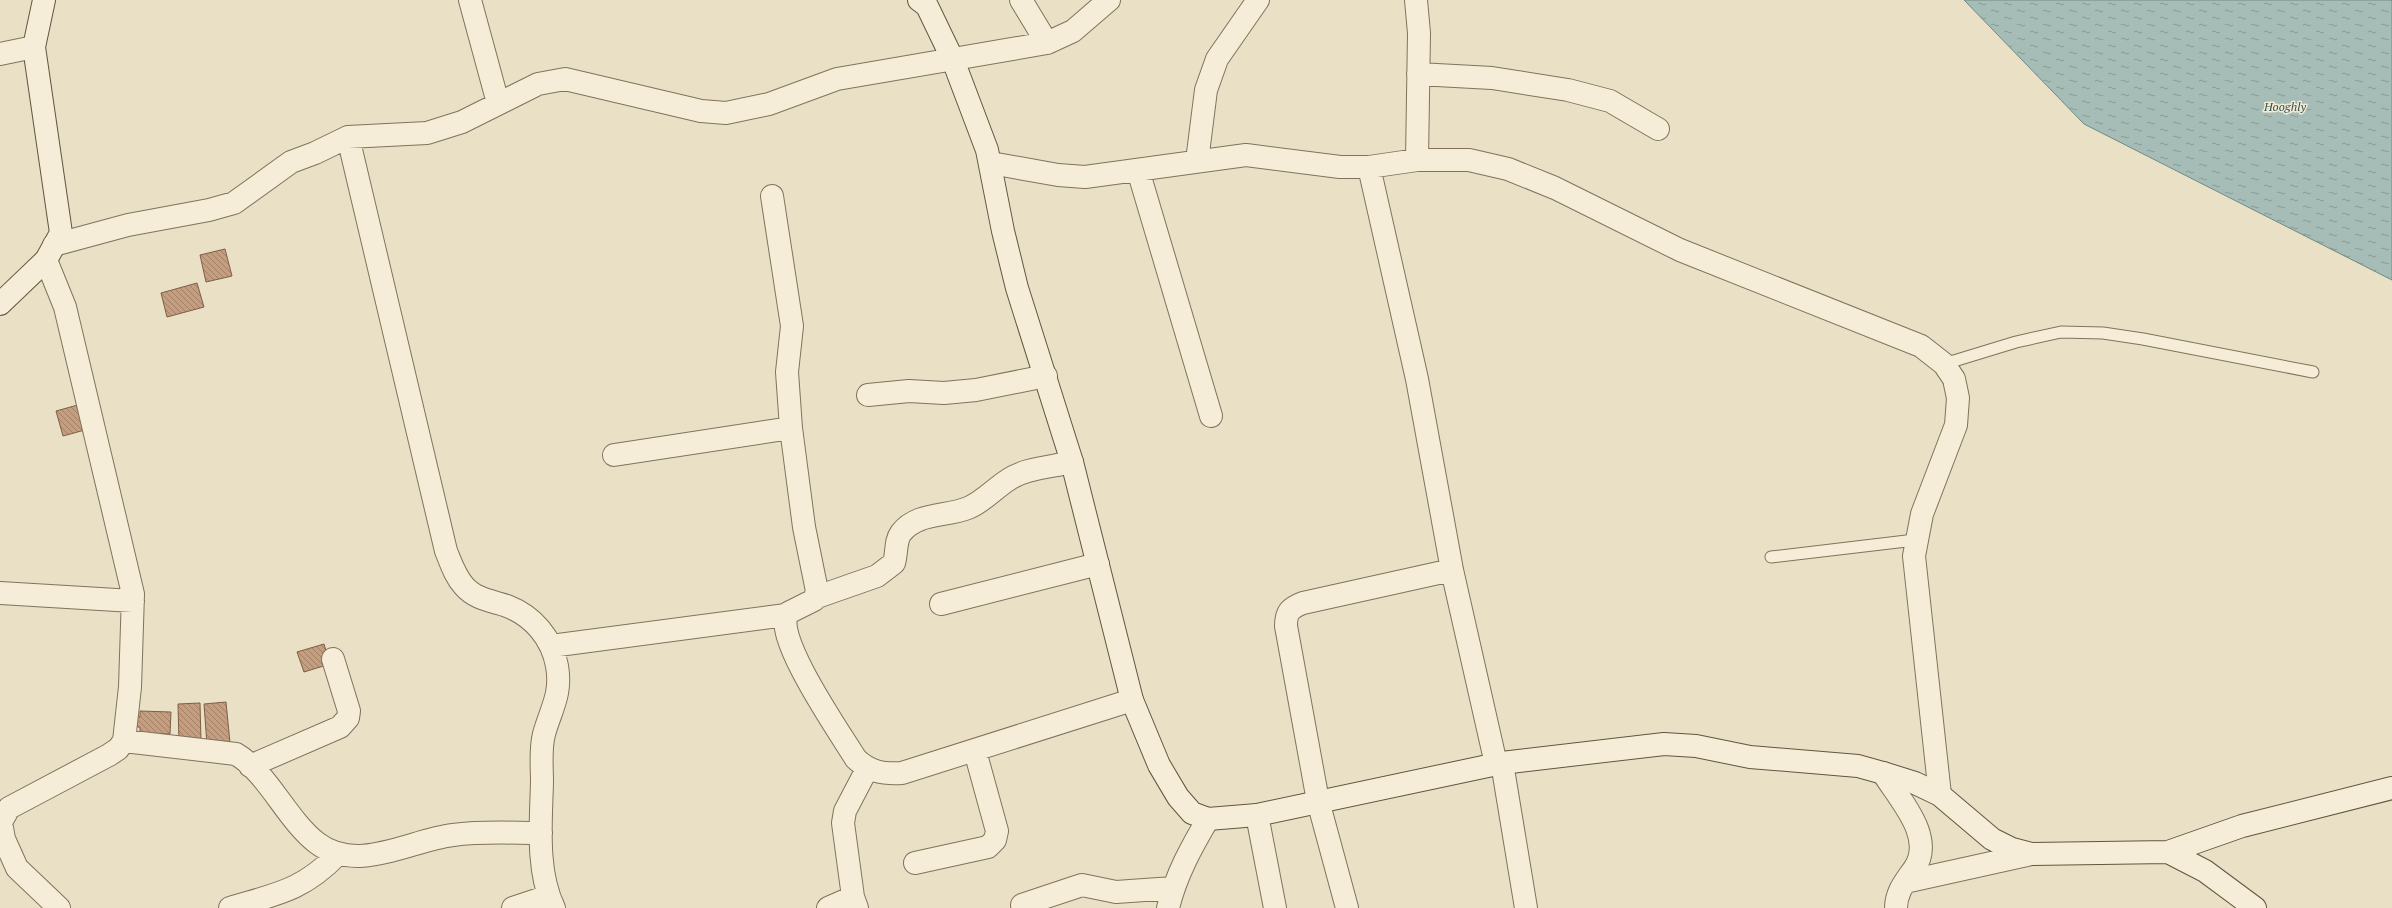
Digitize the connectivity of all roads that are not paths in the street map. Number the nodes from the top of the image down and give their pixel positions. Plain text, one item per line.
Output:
1 (44, 0) edge
2 (470, 0) edge
3 (919, 0) edge
4 (1021, 0) edge
5 (1109, 0) edge
6 (1258, 0) edge
7 (1416, 0) edge
8 (1047, 43) junction
9 (34, 48) junction
10 (0, 54) edge
11 (953, 60) junction
12 (1418, 74) junction
13 (498, 103) junction
14 (1658, 129) dead end
15 (348, 137) junction
16 (1416, 160) junction
17 (1197, 161) junction
18 (991, 164) junction
19 (1369, 167) junction
20 (1138, 170) junction
21 (772, 196) dead end
22 (50, 252) junction
23 (0, 304) edge
24 (1944, 364) junction
25 (2314, 372) dead end
26 (1046, 376) junction
27 (868, 395) dead end
28 (1211, 416) dead end
29 (791, 428) junction
30 (614, 455) dead end
31 (1072, 462) junction
32 (1915, 540) junction
33 (1771, 557) dead end
34 (1098, 564) junction
35 (1452, 570) junction
36 (0, 593) edge
37 (817, 597) junction
38 (133, 601) junction
39 (941, 604) dead end
40 (786, 615) junction
41 (551, 646) junction
42 (333, 659) dead end
43 (1132, 700) junction
44 (124, 741) junction
45 (975, 751) junction
46 (1499, 764) junction
47 (250, 766) junction
48 (867, 769) junction
49 (1883, 773) junction
50 (2392, 788) edge
51 (1940, 795) junction
52 (1318, 800) junction
53 (1257, 815) junction
54 (1, 819) edge
55 (1208, 819) junction
56 (541, 833) junction
57 (2168, 852) junction
58 (2032, 854) junction
59 (337, 855) junction
60 (915, 863) dead end
61 (1905, 882) junction
62 (1170, 898) edge
63 (551, 902) edge
64 (855, 902) edge
65 (1022, 905) dead end
66 (59, 908) edge
67 (230, 908) edge
68 (513, 908) edge
69 (828, 908) edge
70 (1275, 908) edge
71 (1347, 908) edge
72 (1526, 908) edge
73 (1896, 908) edge
74 (2255, 908) edge

1 - 9 street
2 - 13 street
3 - 11 street
4 - 8 street
5 - 8 street
6 - 17 street
7 - 12 street
8 - 11 street
9 - 10 street
9 - 22 street
11 - 13 street
11 - 18 street
12 - 14 street
12 - 16 street
13 - 15 street
15 - 22 street
15 - 41 street
16 - 19 street
16 - 24 street
17 - 19 street
17 - 20 street
18 - 20 street
18 - 26 street
19 - 35 street
20 - 28 street
21 - 29 street
22 - 23 street
22 - 38 street
24 - 25 lane
24 - 32 street
26 - 27 street
26 - 31 street
29 - 30 street
29 - 37 street
31 - 34 street
31 - 37 street
32 - 33 lane
32 - 51 street
34 - 39 street
34 - 43 street
35 - 46 street
35 - 52 street
36 - 38 street
37 - 40 street
38 - 44 street
40 - 41 street
40 - 48 street
41 - 56 street
42 - 47 street
43 - 45 street
43 - 55 street
44 - 47 street
44 - 54 street
45 - 48 street
45 - 60 street
46 - 49 street
46 - 52 street
46 - 72 street
47 - 59 street
48 - 64 street
49 - 51 street
49 - 61 street
50 - 57 street
51 - 58 street
52 - 53 street
52 - 71 street
53 - 55 street
53 - 70 street
54 - 66 street
55 - 62 street
56 - 59 street
56 - 63 street
57 - 58 street
57 - 74 street
58 - 61 street
59 - 67 street
61 - 73 street
62 - 65 street
63 - 68 street
64 - 69 street

